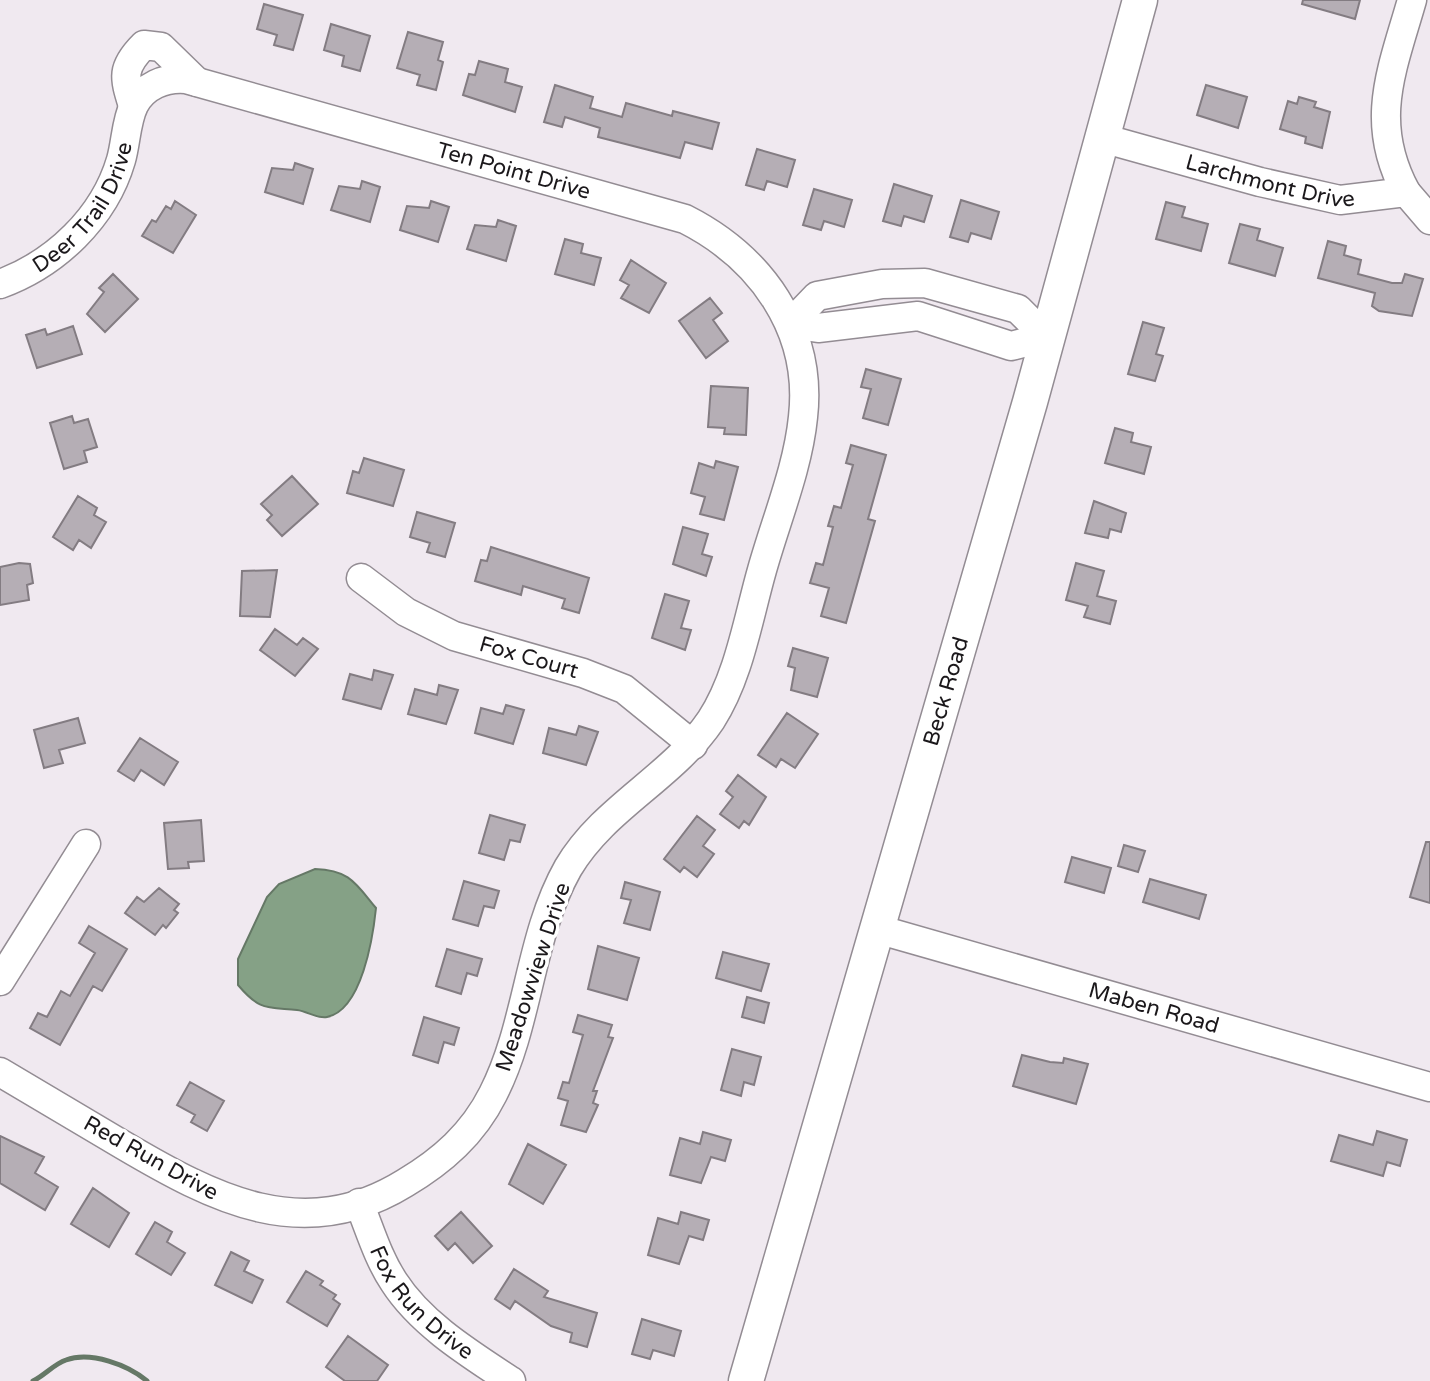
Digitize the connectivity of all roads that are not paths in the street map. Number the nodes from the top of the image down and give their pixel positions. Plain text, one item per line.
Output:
1 (1140, 0) edge
2 (1412, 0) edge
3 (144, 45) joint
4 (197, 82) junction
5 (153, 85) joint
6 (133, 106) junction
7 (1102, 138) junction
8 (1406, 192) junction
9 (1430, 220) edge
10 (925, 283) junction
11 (0, 284) edge
12 (918, 316) junction
13 (790, 324) junction
14 (1046, 337) junction
15 (361, 578) dead end
16 (693, 745) junction
17 (86, 844) dead end
18 (877, 929) junction
19 (0, 981) edge
20 (0, 1072) edge
21 (1430, 1087) edge
22 (359, 1203) junction
23 (511, 1381) edge
24 (746, 1381) edge

1 - 7 main road, Beck Road
2 - 8 street
3 - 4 street, Ten Point Drive
3 - 6 street, Deer Trail Drive
4 - 5 street, Ten Point Drive
4 - 13 street, Ten Point Drive
5 - 6 street, Deer Trail Drive
6 - 11 street, Deer Trail Drive
7 - 8 street, Larchmont Drive
7 - 14 main road, Beck Road
8 - 9 street
10 - 12 street
10 - 13 street
10 - 14 street
12 - 13 street
12 - 14 street
13 - 16 street, Meadowview Drive
14 - 18 main road, Beck Road
15 - 16 street, Fox Court
16 - 22 street, Meadowview Drive
17 - 19 street
18 - 21 street, Maben Road
18 - 24 main road, Beck Road
20 - 22 street, Red Run Drive
22 - 23 street, Fox Run Drive

